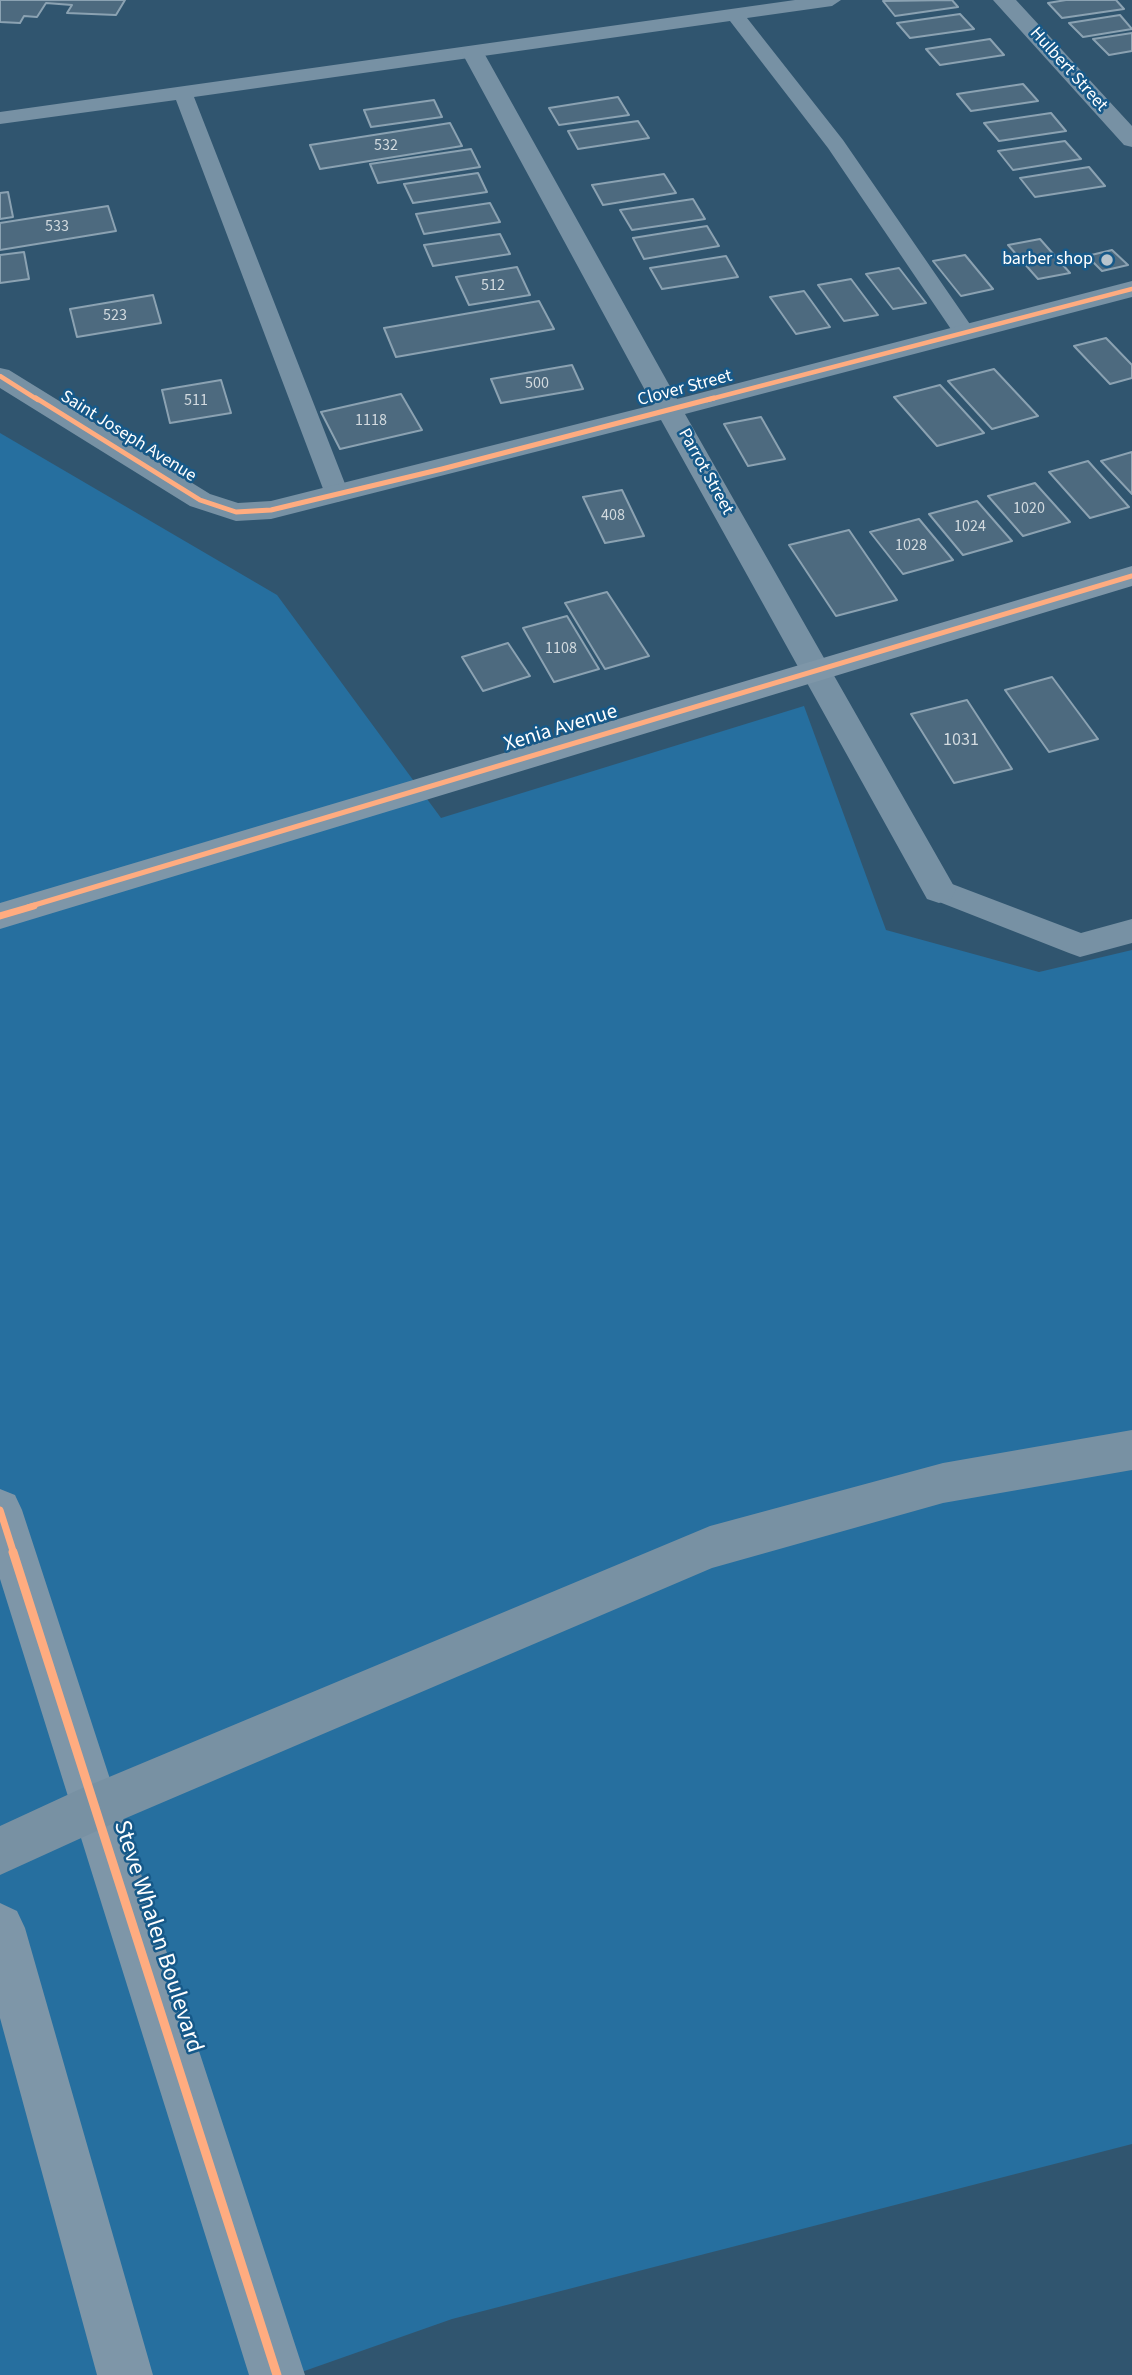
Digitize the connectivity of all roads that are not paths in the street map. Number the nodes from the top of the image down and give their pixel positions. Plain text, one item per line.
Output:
1 (832, 0) edge
2 (1004, 0) edge
3 (734, 14) junction
4 (473, 53) junction
5 (183, 93) junction
6 (0, 118) edge
7 (1132, 140) edge
8 (1132, 289) edge
9 (965, 332) junction
10 (0, 376) edge
11 (670, 410) junction
12 (337, 494) junction
13 (244, 512) joint
14 (1132, 576) edge
15 (817, 671) junction
16 (939, 890) joint
17 (0, 916) edge
18 (1132, 931) edge
19 (1132, 1450) edge
20 (0, 1510) edge
21 (95, 1807) junction
22 (0, 1851) edge
23 (0, 1928) edge
24 (125, 2375) edge
25 (277, 2375) edge

1 - 3 lane
2 - 7 street, Hulbert Street
3 - 4 lane
3 - 9 lane
4 - 5 lane
4 - 11 street, Parrot Street
5 - 6 lane
5 - 12 lane
8 - 9 street, Clover Street
9 - 11 street, Clover Street
10 - 13 street, Saint Joseph Avenue
11 - 12 street, Clover Street
11 - 15 street, Parrot Street
12 - 13 street, Clover Street
14 - 15 street, Xenia Avenue
15 - 16 street, Parrot Street
15 - 17 street, Xenia Avenue
16 - 18 lane
19 - 21 highway
20 - 21 street, Steve Whalen Boulevard
21 - 22 highway
21 - 25 street, Steve Whalen Boulevard
23 - 24 street

